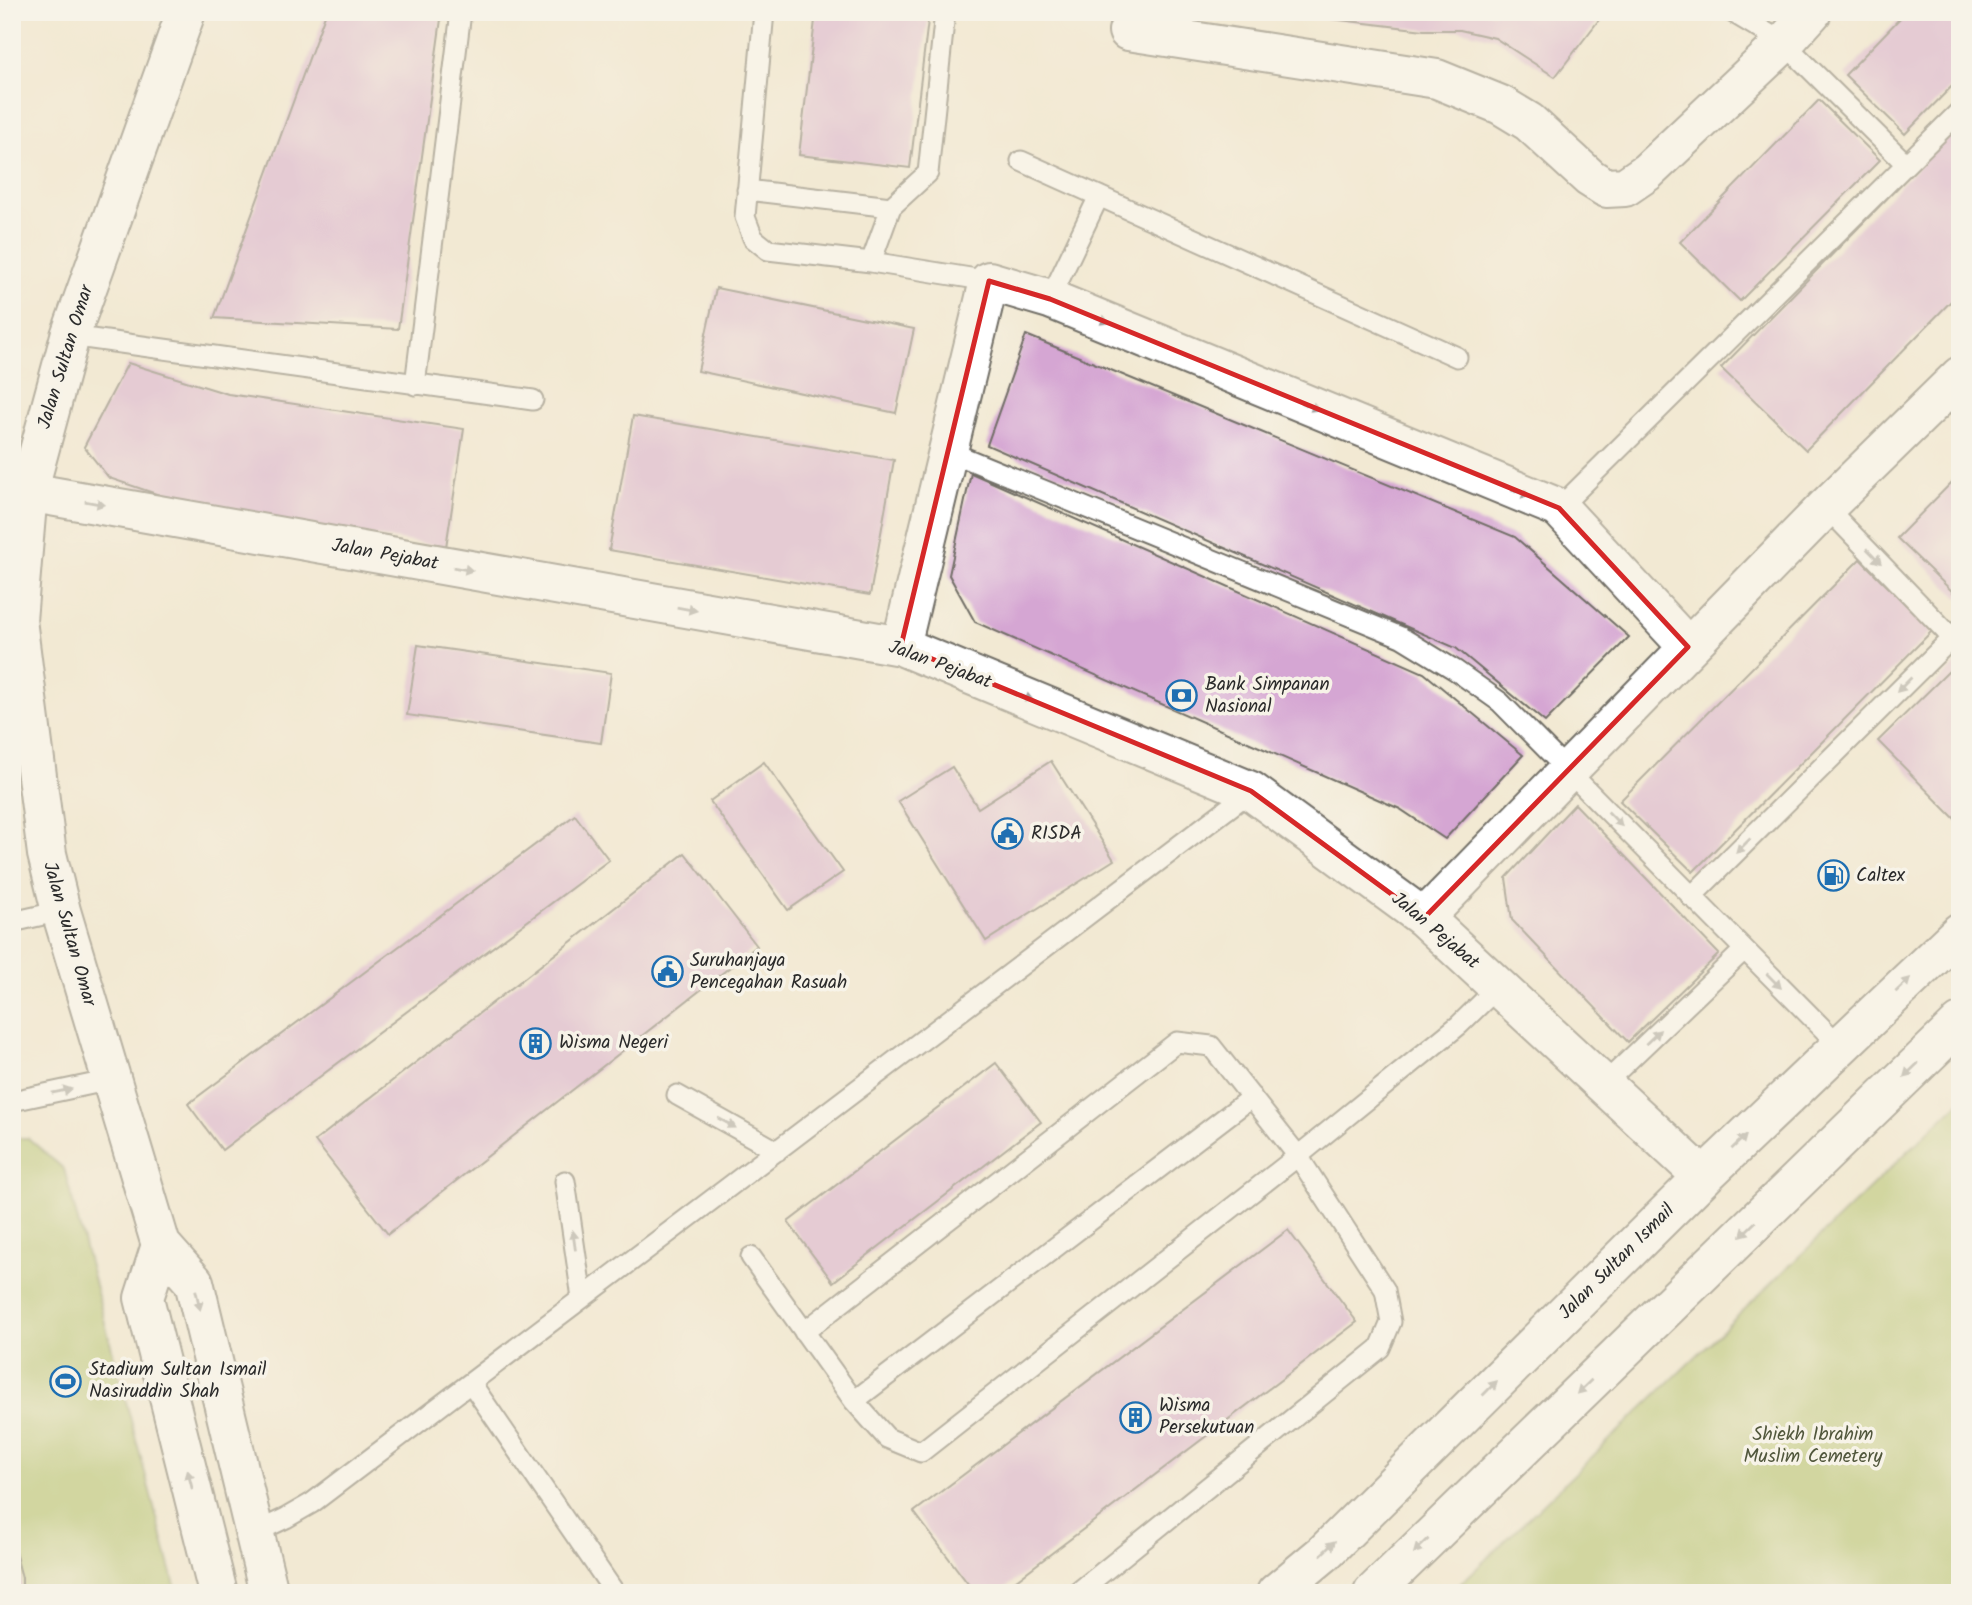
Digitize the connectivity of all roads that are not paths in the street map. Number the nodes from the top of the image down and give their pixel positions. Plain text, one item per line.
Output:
1 (186, 12) edge
2 (461, 12) edge
3 (764, 12) edge
4 (944, 12) edge
5 (1732, 12) edge
6 (1812, 12) edge
7 (1128, 31) dead end
8 (1784, 43) junction
9 (1960, 111) edge
10 (1021, 162) dead end
11 (1906, 164) junction
12 (747, 190) junction
13 (1099, 196) junction
14 (891, 207) junction
15 (872, 262) junction
16 (989, 281) junction
17 (1050, 299) junction
18 (70, 336) junction
19 (1457, 357) dead end
20 (1960, 376) edge
21 (415, 385) junction
22 (533, 400) dead end
23 (948, 451) junction
24 (20, 489) edge
25 (1826, 507) junction
26 (1559, 508) junction
27 (1957, 637) edge
28 (901, 646) junction
29 (1688, 647) junction
30 (1567, 770) junction
31 (1251, 791) junction
32 (1691, 897) junction
33 (61, 911) junction
34 (1424, 918) junction
35 (12, 922) edge
36 (1960, 932) edge
37 (1744, 950) junction
38 (1499, 986) junction
39 (1960, 1023) edge
40 (1840, 1046) junction
41 (111, 1080) junction
42 (1604, 1084) junction
43 (677, 1095) dead end
44 (1252, 1097) junction
45 (12, 1101) edge
46 (777, 1151) junction
47 (1298, 1156) junction
48 (1703, 1177) junction
49 (565, 1181) dead end
50 (161, 1245) junction
51 (751, 1257) dead end
52 (582, 1298) junction
53 (804, 1332) junction
54 (471, 1383) junction
55 (854, 1401) junction
56 (254, 1533) junction
57 (207, 1546) junction
58 (218, 1593) edge
59 (269, 1593) edge
60 (615, 1593) edge
61 (1077, 1593) edge
62 (1276, 1593) edge
63 (1373, 1593) edge

1 - 18 street, Jalan Sultan Omar
2 - 21 lane
3 - 12 lane
4 - 14 lane
5 - 8 lane
6 - 8 street
7 - 8 street
8 - 11 lane
9 - 11 lane
10 - 13 lane
11 - 26 lane
12 - 14 lane
12 - 15 lane
13 - 17 lane
13 - 19 lane
14 - 15 lane
15 - 16 lane
16 - 17 street
16 - 23 street
17 -> 26 street
18 - 21 lane
18 - 24 street, Jalan Sultan Omar
20 - 25 street
21 - 22 lane
23 - 28 street
23 - 30 lane
24 -> 28 street, Jalan Pejabat
24 - 33 street, Jalan Sultan Omar
25 -> 27 lane
25 - 29 street
26 - 29 street
27 -> 32 lane
28 -> 31 street, Jalan Pejabat
29 - 30 street
30 -> 32 lane
30 - 34 street
31 - 34 street, Jalan Pejabat
31 - 46 lane
32 - 37 lane
33 - 35 lane
33 - 41 street, Jalan Sultan Omar
34 - 38 street, Jalan Pejabat
40 -> 36 street, Jalan Sultan Ismail
37 -> 40 lane
42 -> 37 lane
38 - 42 street, Jalan Pejabat
38 - 47 lane
39 -> 63 street
48 -> 40 street, Jalan Sultan Ismail
45 -> 41 lane
41 - 50 street, Jalan Sultan Omar
42 - 48 street, Jalan Pejabat
43 -> 46 lane
44 - 47 lane
44 - 53 lane
44 - 55 lane
46 - 52 lane
47 - 55 lane
47 - 61 lane
62 -> 48 street, Jalan Sultan Ismail
52 -> 49 lane
50 -> 56 street, Jalan Sultan Omar
57 -> 50 street
51 - 53 lane
52 - 54 lane
53 - 55 lane
54 - 56 lane
54 - 60 lane
56 - 57 street
56 - 59 street, Jalan Sultan Omar
57 - 58 street

